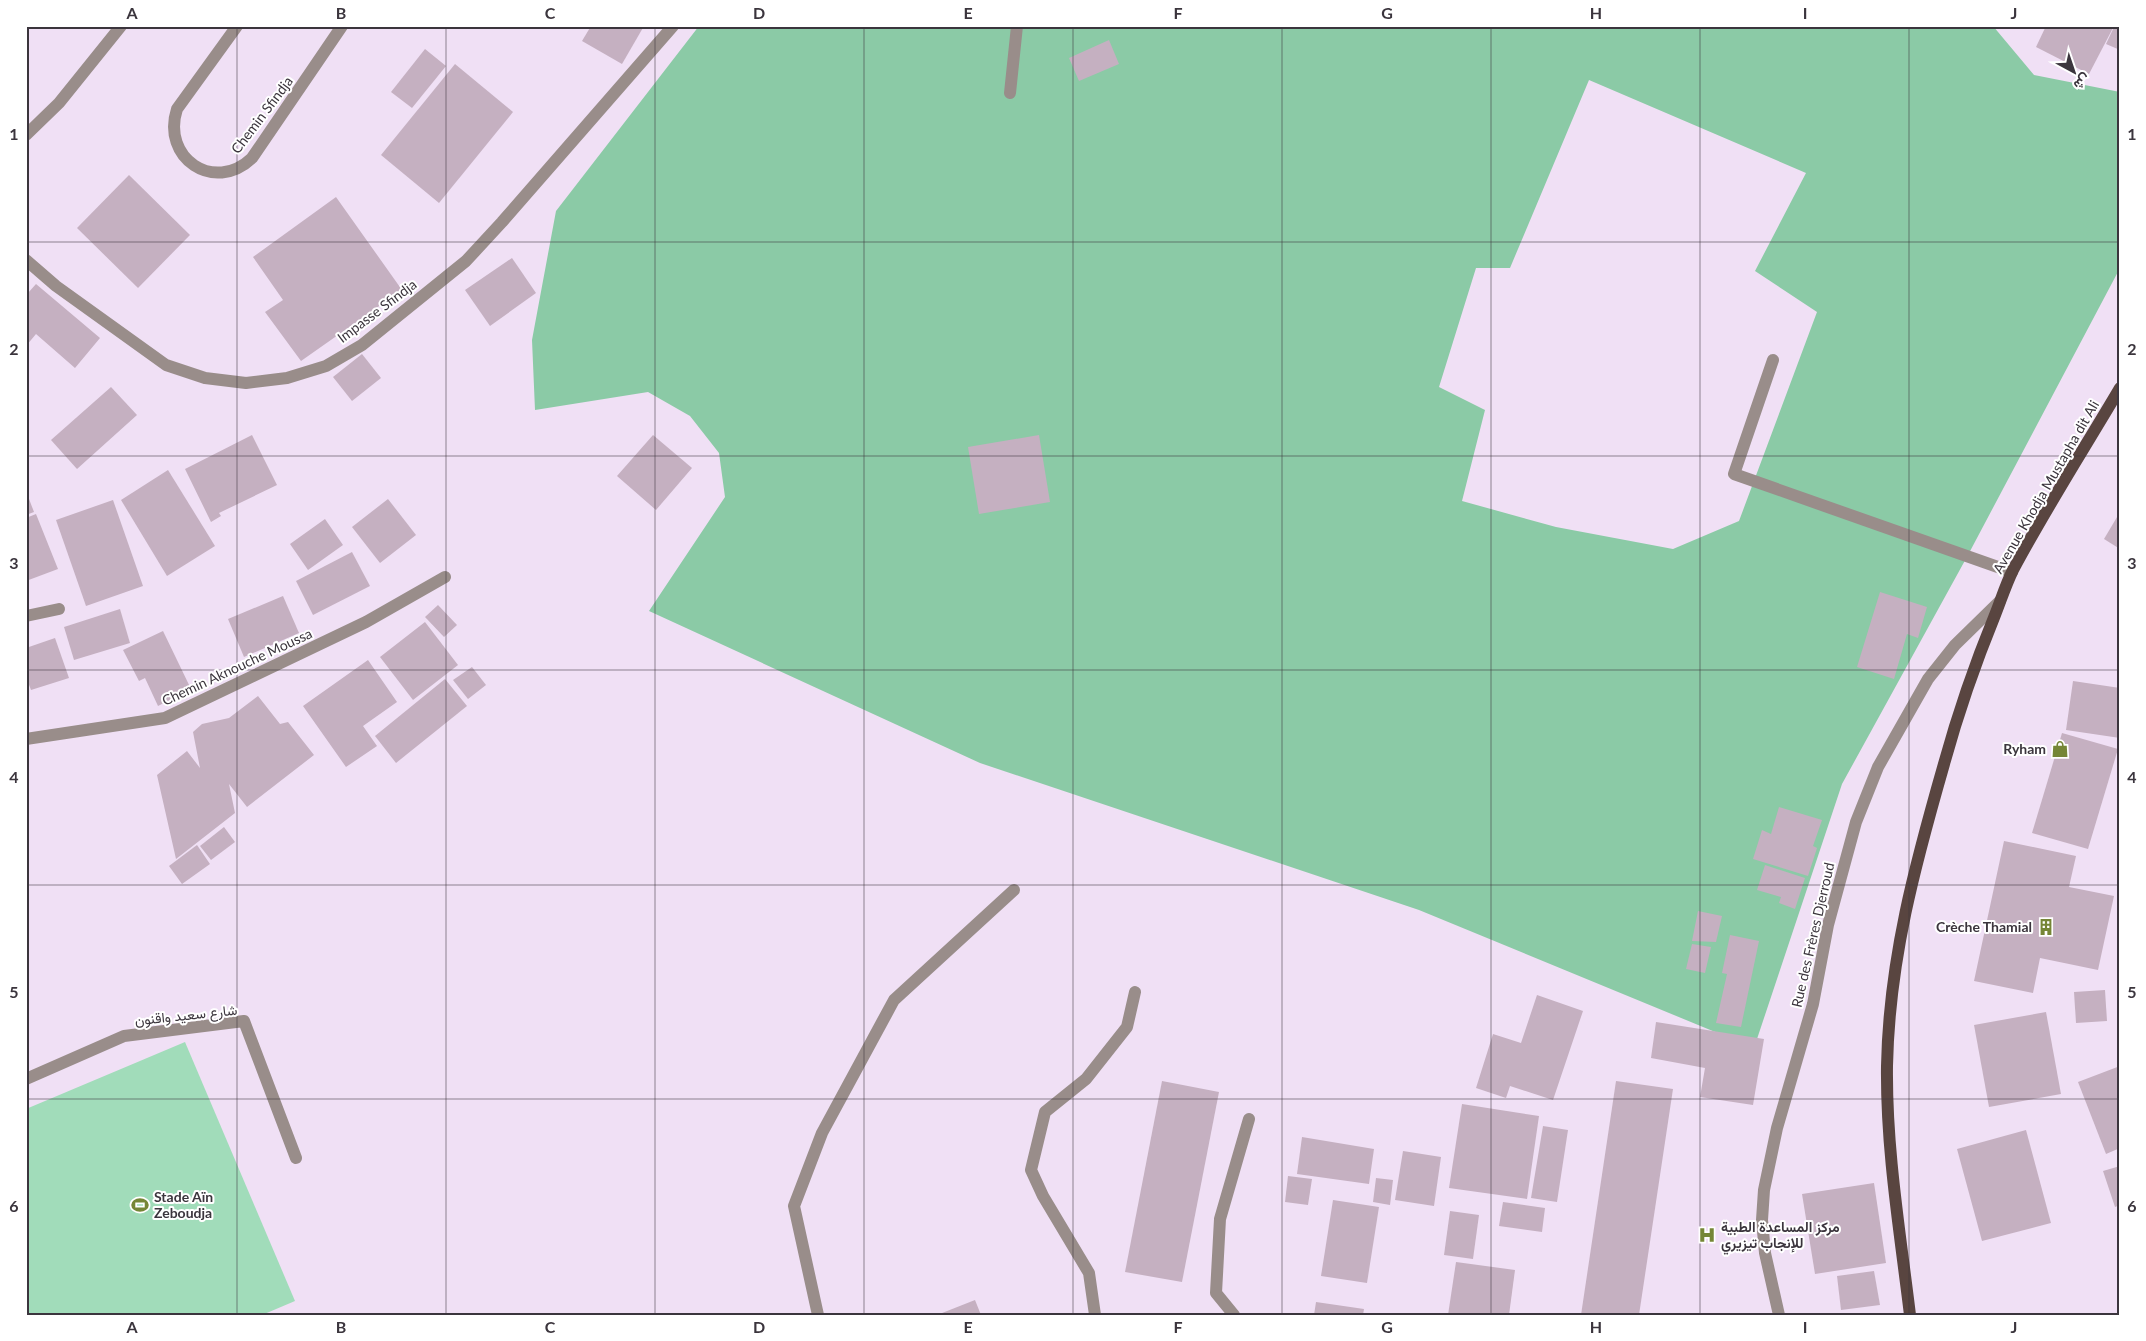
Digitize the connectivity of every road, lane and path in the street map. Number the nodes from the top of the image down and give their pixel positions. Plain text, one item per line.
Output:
1 (121, 26) edge
2 (237, 26) edge
3 (342, 26) edge
4 (673, 26) edge
5 (1017, 26) edge
6 (1010, 93) dead end
7 (26, 135) edge
8 (26, 260) edge
9 (1773, 360) dead end
10 (2120, 388) edge
11 (2012, 572) junction
12 (445, 577) dead end
13 (2000, 601) junction
14 (59, 609) dead end
15 (26, 616) edge
16 (26, 739) edge
17 (1014, 890) dead end
18 (1135, 992) dead end
19 (26, 1079) edge
20 (1250, 1119) dead end
21 (296, 1158) dead end
22 (818, 1315) edge
23 (1095, 1315) edge
24 (1234, 1315) edge
25 (1779, 1315) edge
26 (1910, 1315) edge

1 - 7 street
2 - 3 street, Chemin Sfindja
4 - 8 street, Impasse Sfindja
5 - 6 street
9 - 11 street
10 - 11 main road, Avenue Khodja Mustapha dit Ali
11 - 13 main road, Avenue Khodja Mustapha dit Ali
12 - 16 street, Chemin Aknouche Moussa
13 - 25 street, Rue des Frères Djerroud
13 - 26 main road, Avenue Khodja Mustapha dit Ali
14 - 15 street
17 - 22 street
18 - 23 street
19 - 21 street, شارع سعيد واقنون
20 - 24 street

